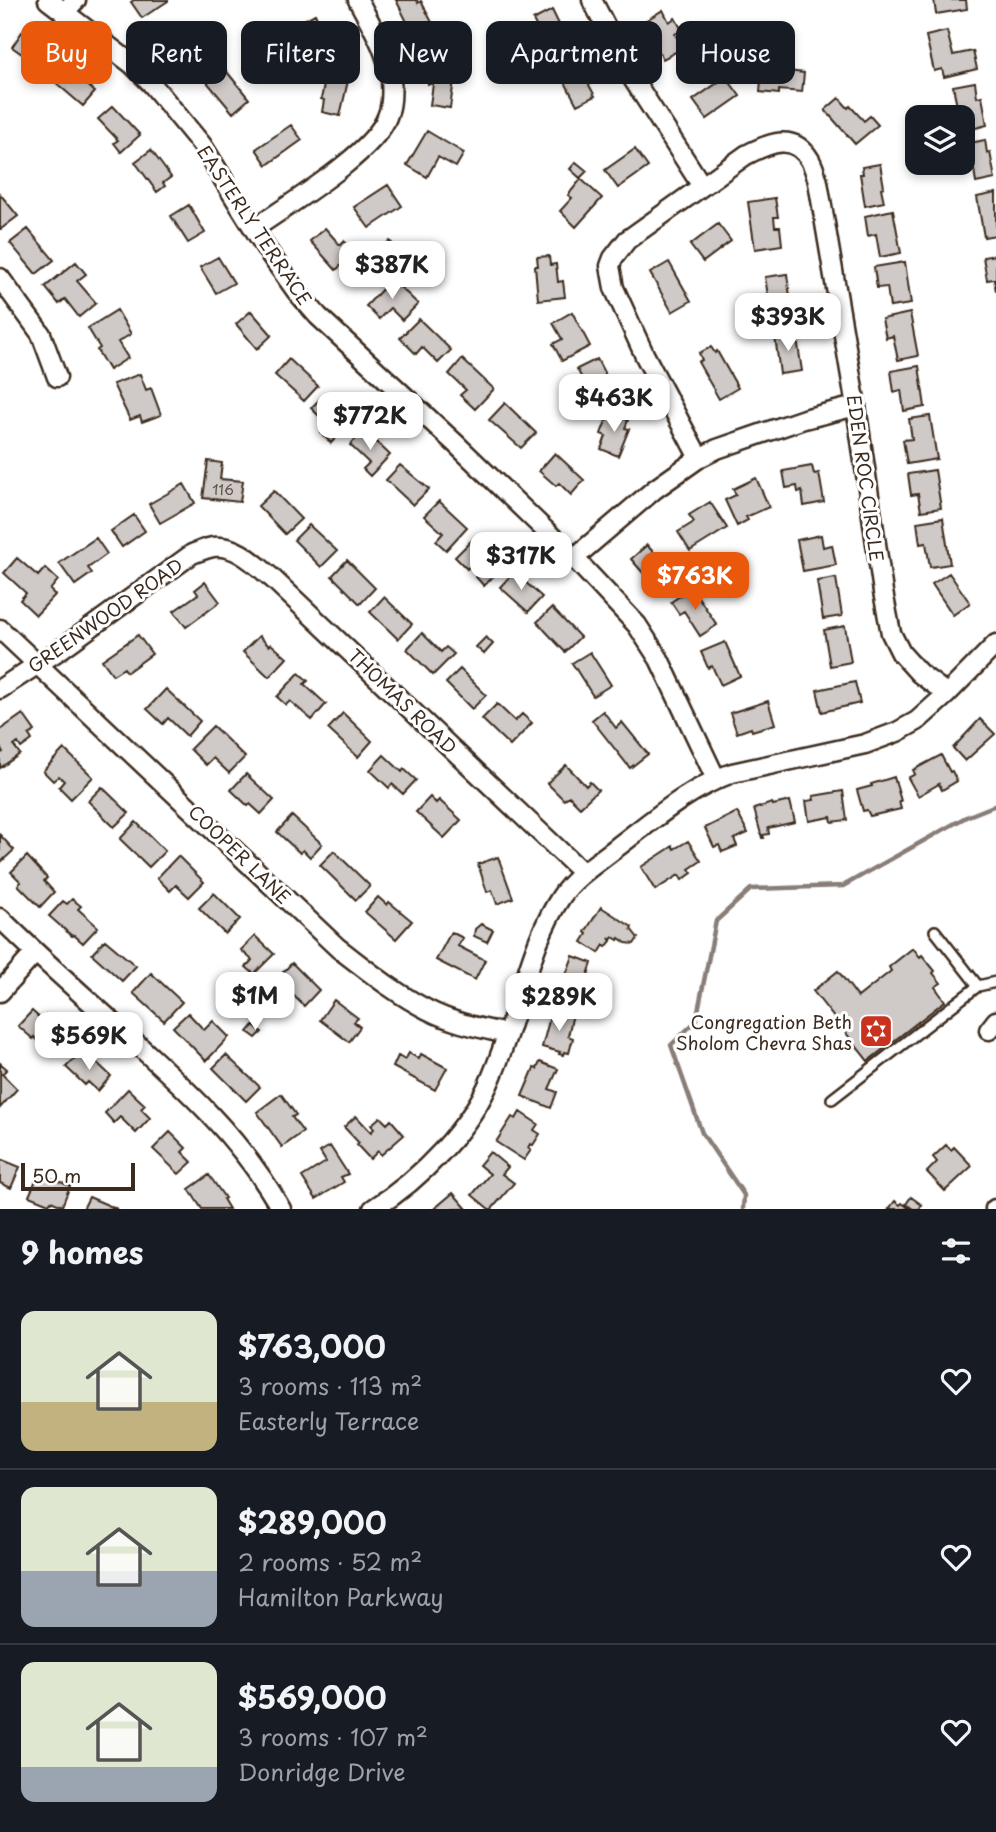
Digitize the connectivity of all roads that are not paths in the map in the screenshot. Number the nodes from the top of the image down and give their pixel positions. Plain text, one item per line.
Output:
1 (48, 0) edge
2 (358, 0) edge
3 (593, 0) edge
4 (70, 6) edge
5 (702, 186) junction
6 (255, 228) junction
7 (0, 278) edge
8 (57, 377) dead end
9 (856, 406) junction
10 (699, 458) junction
11 (213, 547) joint
12 (574, 558) junction
13 (0, 629) edge
14 (996, 644) edge
15 (37, 663) junction
16 (0, 689) edge
17 (947, 694) junction
18 (716, 779) junction
19 (583, 873) junction
20 (0, 918) edge
21 (935, 931) dead end
22 (35, 953) junction
23 (996, 982) edge
24 (978, 986) junction
25 (0, 992) edge
26 (508, 1034) junction
27 (832, 1099) dead end
28 (281, 1209) edge
29 (373, 1209) edge

1 - 4 street, EASTERLY TERRACE
2 - 6 street
3 - 5 street
4 - 6 street, EASTERLY TERRACE
5 - 9 street, EDEN ROC CIRCLE
5 - 10 street, EDEN ROC CIRCLE
6 - 12 street, EASTERLY TERRACE
7 - 8 street
9 - 10 street
9 - 17 street, EDEN ROC CIRCLE
10 - 12 street
11 - 15 street, GREENWOOD ROAD
11 - 19 street, THOMAS ROAD
12 - 18 street, EASTERLY TERRACE
13 - 15 street, COOPER LANE
14 - 17 street
15 - 16 street, GREENWOOD ROAD
15 - 26 street, COOPER LANE
17 - 18 street
18 - 19 street
19 - 26 street
20 - 22 street
21 - 24 lane
22 - 25 street
22 - 28 street
23 - 24 lane
24 - 27 lane
26 - 29 street

